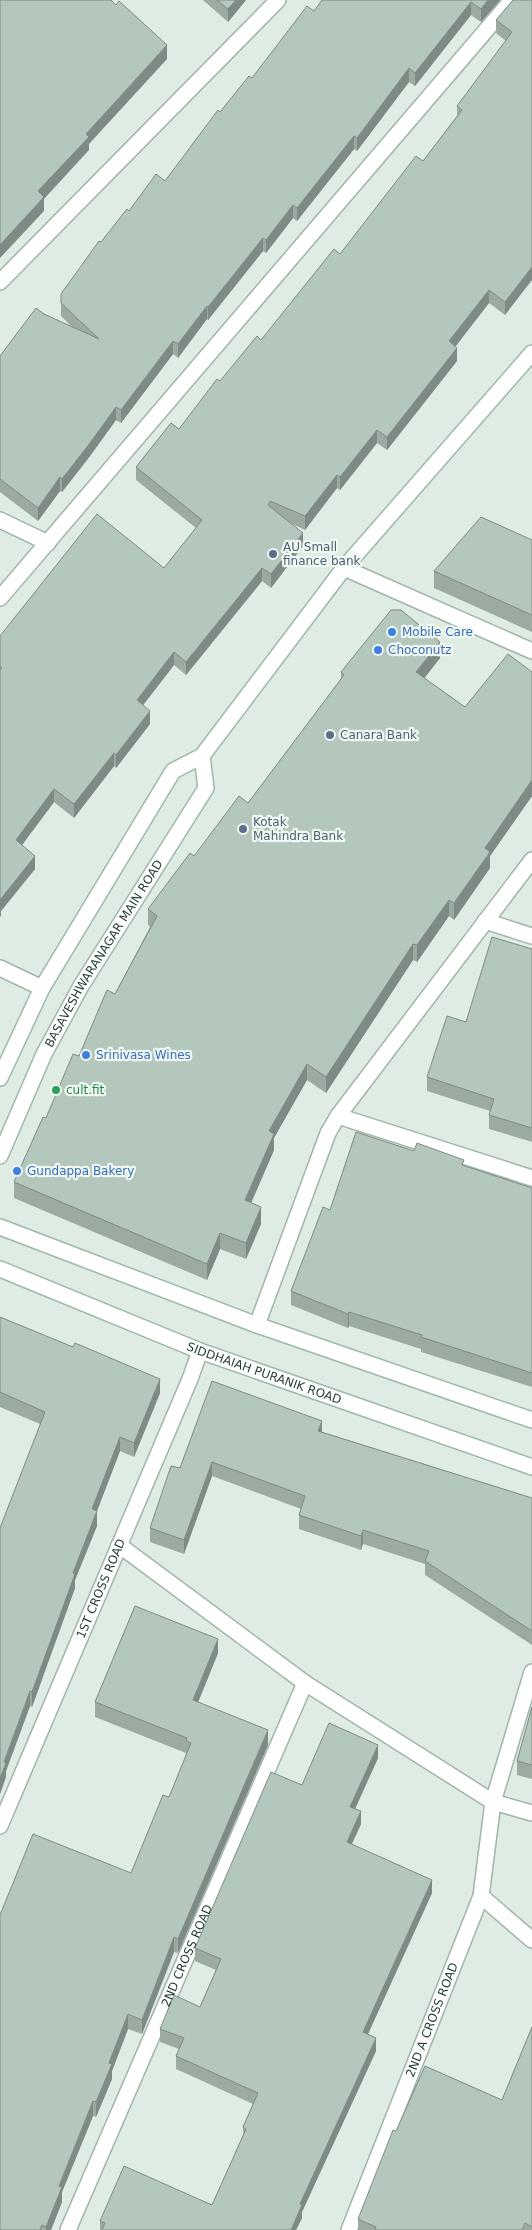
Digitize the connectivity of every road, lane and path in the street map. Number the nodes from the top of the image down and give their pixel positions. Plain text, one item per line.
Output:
1 (278, 0) edge
2 (512, 0) edge
3 (0, 282) edge
4 (532, 353) edge
5 (0, 520) edge
6 (48, 543) junction
7 (344, 568) junction
8 (0, 598) edge
9 (532, 651) edge
10 (202, 756) junction
11 (532, 860) edge
12 (485, 921) junction
13 (532, 936) edge
14 (0, 968) edge
15 (42, 988) junction
16 (0, 1078) edge
17 (338, 1116) junction
18 (0, 1156) edge
19 (532, 1178) edge
20 (0, 1227) edge
21 (0, 1269) edge
22 (257, 1325) junction
23 (200, 1352) junction
24 (532, 1420) edge
25 (532, 1467) edge
26 (119, 1544) junction
27 (532, 1672) edge
28 (305, 1683) junction
29 (493, 1802) junction
30 (532, 1813) edge
31 (0, 1826) edge
32 (481, 1896) junction
33 (532, 1940) edge
34 (68, 2230) edge
35 (349, 2230) edge

1 - 3 street
2 - 6 street
4 - 7 street
5 - 6 street
6 - 8 street
7 - 9 street
7 - 10 street
10 - 15 street
10 - 18 street, BASAVESHWARANAGAR MAIN ROAD
11 - 12 street
12 - 13 street
12 - 17 street
14 - 15 street
15 - 16 street
17 - 19 street
17 - 22 street
20 - 22 street
21 - 23 street, SIDDHAIAH PURANIK ROAD
22 - 24 street
23 - 25 street, SIDDHAIAH PURANIK ROAD
23 - 26 street, 1ST CROSS ROAD
26 - 28 street
26 - 31 street, 1ST CROSS ROAD
27 - 29 street, 2ND A CROSS ROAD
28 - 29 street
28 - 34 street, 2ND CROSS ROAD
29 - 30 street
29 - 32 street, 2ND A CROSS ROAD
32 - 33 street
32 - 35 street, 2ND A CROSS ROAD

